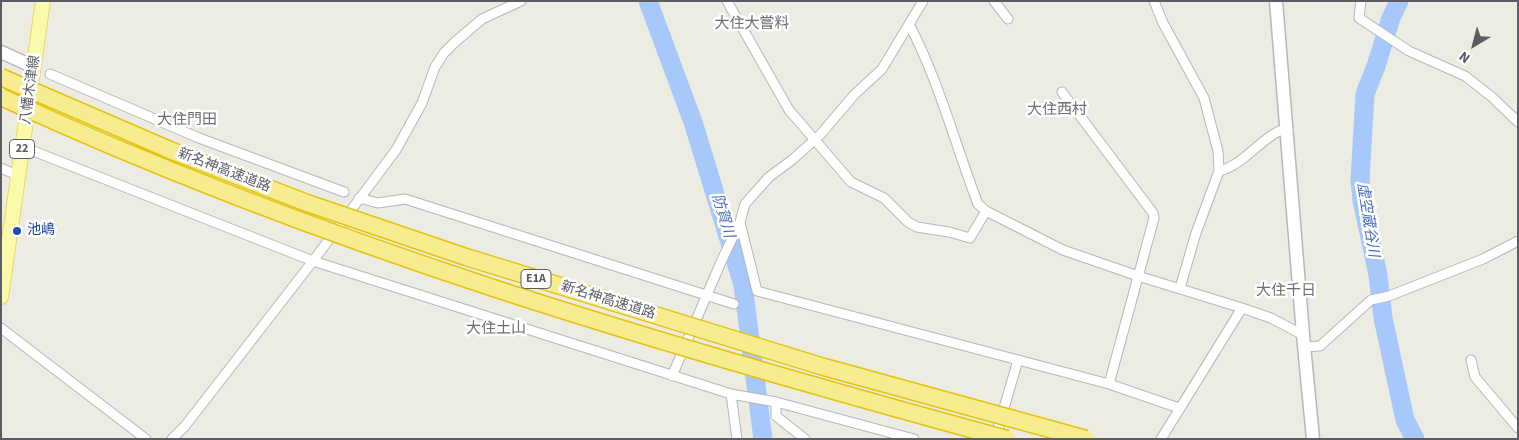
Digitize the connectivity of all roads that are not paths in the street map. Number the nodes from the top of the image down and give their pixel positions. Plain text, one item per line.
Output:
1 (43, 1) edge
2 (521, 1) edge
3 (726, 1) edge
4 (923, 1) edge
5 (994, 1) edge
6 (1154, 1) edge
7 (1276, 1) edge
8 (1361, 1) edge
9 (1008, 20) dead end
10 (909, 24) junction
11 (1, 52) edge
12 (34, 67) junction
13 (50, 74) dead end
14 (1, 77) edge
15 (1062, 92) dead end
16 (1, 97) edge
17 (1518, 122) edge
18 (1286, 128) junction
19 (815, 139) junction
20 (22, 147) junction
21 (1, 168) edge
22 (1219, 171) junction
23 (19, 176) junction
24 (344, 192) dead end
25 (359, 198) junction
26 (986, 211) junction
27 (739, 224) junction
28 (1518, 241) edge
29 (312, 261) junction
30 (1138, 276) junction
31 (1180, 288) junction
32 (706, 295) junction
33 (1, 297) edge
34 (734, 304) dead end
35 (1242, 308) junction
36 (1, 328) edge
37 (1303, 341) junction
38 (1018, 360) junction
39 (1471, 360) dead end
40 (672, 376) junction
41 (1109, 384) junction
42 (731, 394) junction
43 (776, 402) junction
44 (1179, 408) junction
45 (1518, 428) edge
46 (146, 439) edge
47 (172, 439) edge
48 (737, 439) edge
49 (805, 439) edge
50 (914, 439) edge
51 (994, 439) edge
52 (1007, 439) edge
53 (1086, 439) edge
54 (1161, 439) edge
55 (1313, 439) edge

1 - 12 main road, 八幡木津線 / 22
2 - 25 street
3 - 19 street
4 - 10 street
5 - 9 street
6 - 22 street
7 - 18 street
8 - 17 street
10 - 19 street
10 - 26 street
11 - 12 street
12 - 20 main road, 八幡木津線 / 22
13 - 24 street
14 - 53 highway, 新名神高速道路 / E1A, bridge
15 - 30 street
16 - 52 highway, 新名神高速道路 / E1A, bridge
18 - 22 street
18 - 37 street
19 - 26 street
19 - 27 street
20 - 23 main road, 八幡木津線 / 22
20 - 29 street
21 - 23 street
22 - 31 street
23 - 33 main road, 八幡木津線 / 22
25 - 29 street
25 - 32 street
26 - 30 street
27 - 32 street
27 - 38 street
28 - 37 street
29 - 40 street
29 - 47 street
30 - 31 street
30 - 41 street
31 - 35 street
32 - 34 street
32 - 40 street
35 - 37 street
35 - 44 street
36 - 46 street
37 - 55 street
38 - 41 street
38 - 51 street
39 - 45 street
40 - 42 street
41 - 44 street
42 - 43 street
42 - 48 street
43 - 49 street
43 - 50 street
44 - 54 street

